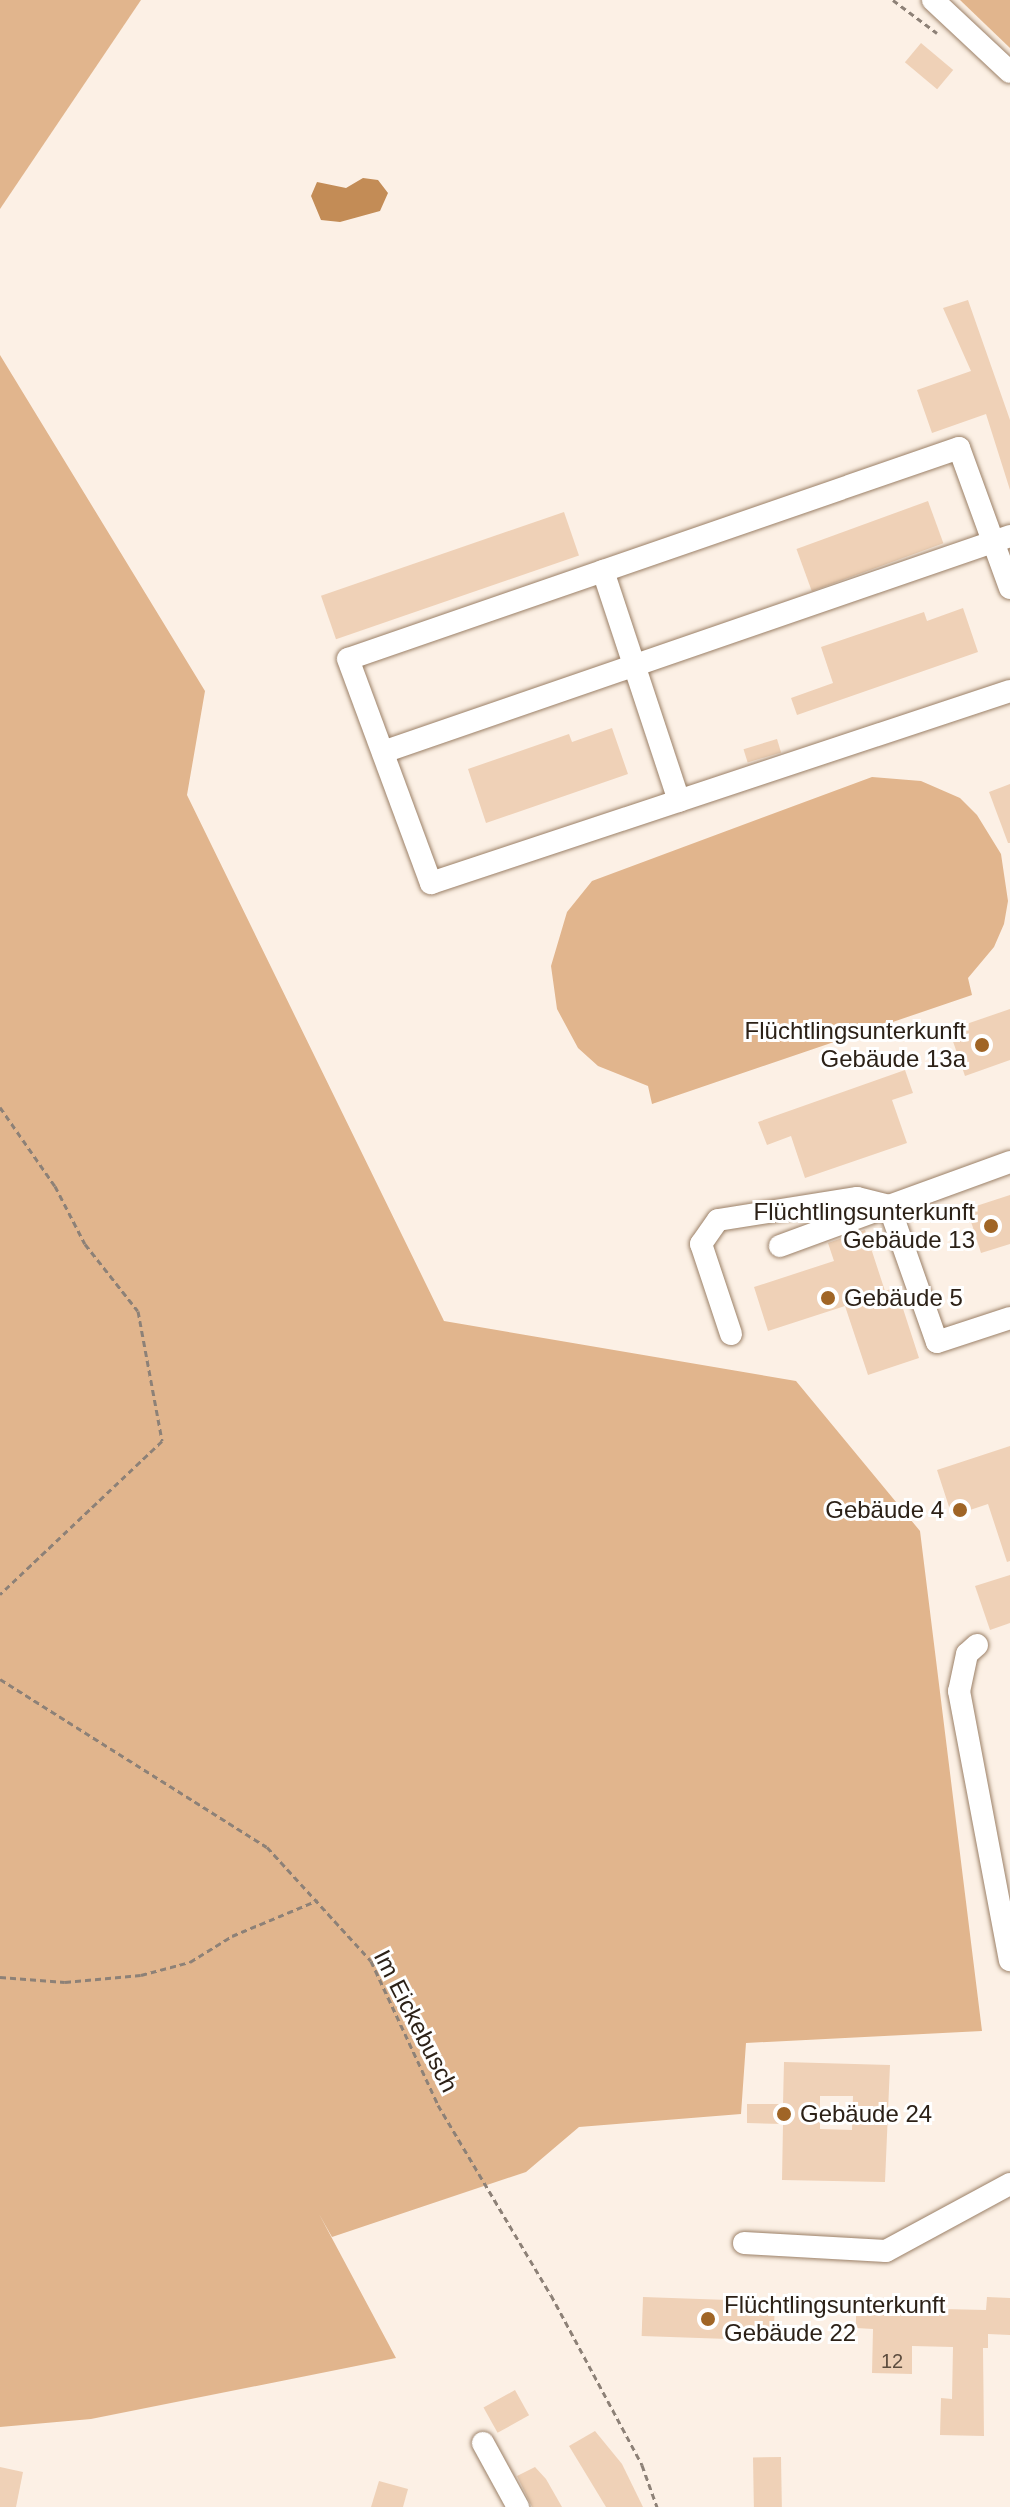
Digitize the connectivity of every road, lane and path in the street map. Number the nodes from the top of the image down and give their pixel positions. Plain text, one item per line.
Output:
1 (933, 0) edge
2 (1010, 72) edge
3 (1002, 539) edge
4 (603, 571) junction
5 (1010, 588) edge
6 (635, 668) junction
7 (1010, 691) edge
8 (383, 752) junction
9 (679, 801) junction
10 (0, 1107) edge
11 (1010, 1162) edge
12 (889, 1206) junction
13 (780, 1246) dead end
14 (1010, 1318) edge
15 (731, 1334) dead end
16 (0, 1594) edge
17 (977, 1645) dead end
18 (0, 1679) edge
19 (318, 1900) junction
20 (1010, 1960) edge
21 (0, 1977) edge
22 (1010, 2184) edge
23 (744, 2243) dead end
24 (483, 2443) dead end
25 (518, 2507) edge
26 (657, 2507) edge

1 - 2 street
3 - 4 street
3 - 5 street
3 - 6 street
4 - 6 street
4 - 8 street
6 - 8 street
6 - 9 street
7 - 9 street
8 - 9 street
10 - 16 path
11 - 12 street
12 - 13 street
12 - 14 street
12 - 15 street
17 - 20 street
18 - 19 path, Im Eickebusch
19 - 21 path
19 - 26 path, Im Eickebusch
22 - 23 street
24 - 25 street

